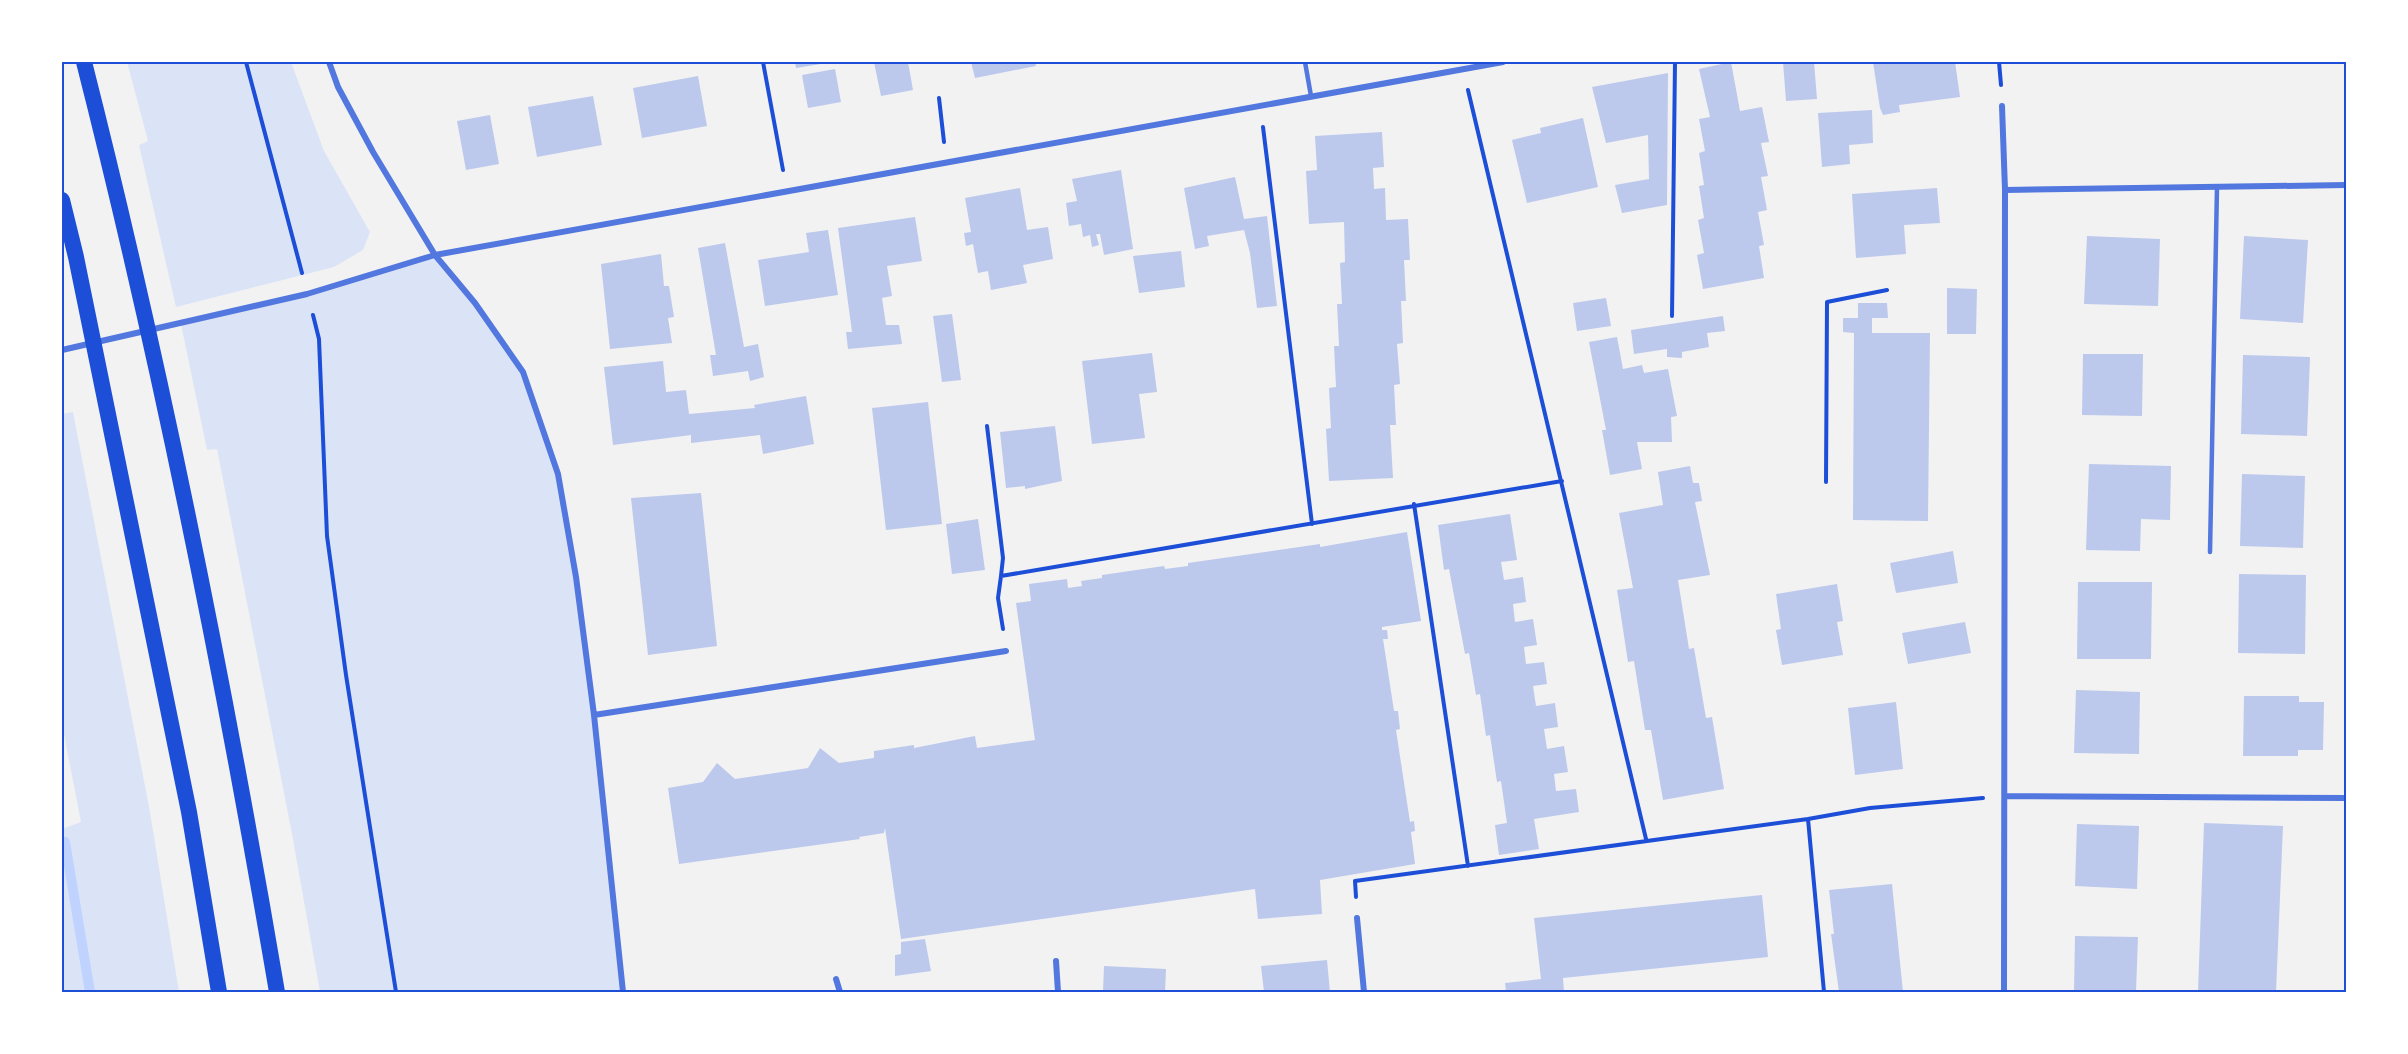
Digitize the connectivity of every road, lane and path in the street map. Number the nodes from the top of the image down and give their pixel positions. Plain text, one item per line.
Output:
1 (84, 62) edge
2 (246, 62) edge
3 (328, 62) edge
4 (763, 62) edge
5 (1305, 62) edge
6 (1503, 62) edge
7 (1675, 62) edge
8 (1463, 69) junction
9 (1311, 96) junction
10 (939, 98) dead end
11 (1261, 106) junction
12 (2002, 106) dead end
13 (946, 163) junction
14 (2346, 185) edge
15 (2217, 187) junction
16 (2005, 190) junction
17 (787, 192) junction
18 (62, 200) edge
19 (435, 255) junction
20 (1887, 290) dead end
21 (308, 294) junction
22 (1672, 316) dead end
23 (62, 350) edge
24 (987, 426) dead end
25 (1562, 481) junction
26 (1826, 482) dead end
27 (1414, 504) junction
28 (1312, 524) junction
29 (2210, 552) dead end
30 (1001, 576) junction
31 (1006, 651) joint
32 (594, 715) junction
33 (2005, 796) junction
34 (2346, 798) edge
35 (1808, 819) junction
36 (1646, 839) junction
37 (1467, 866) junction
38 (1358, 918) joint
39 (1056, 961) dead end
40 (836, 979) dead end
41 (219, 993) edge
42 (277, 993) edge
43 (396, 993) edge
44 (623, 993) edge
45 (840, 993) edge
46 (1058, 993) edge
47 (1364, 993) edge
48 (1824, 993) edge
49 (2004, 993) edge

1 - 42 highway
2 - 21 path
3 - 19 street
4 - 17 path
5 - 9 lane
6 - 8 street
7 - 22 path
8 - 9 street
8 - 25 path
9 - 11 street
10 - 13 path
11 - 13 street
11 - 28 path
12 - 16 street
13 - 17 street
14 - 15 street
15 - 16 street
15 - 29 lane
16 - 33 street
17 - 19 street
18 - 41 highway
19 - 21 street
19 - 32 street
20 - 26 path
21 - 23 street
21 - 43 path
24 - 30 path
25 - 27 path
25 - 36 path
27 - 28 path
27 - 37 path
28 - 30 path
30 - 31 path
31 - 32 street
32 - 44 street
33 - 34 street
33 - 35 path
33 - 49 street
35 - 36 path
35 - 48 path
36 - 37 path
37 - 38 path
38 - 47 street
39 - 46 street
40 - 45 street

